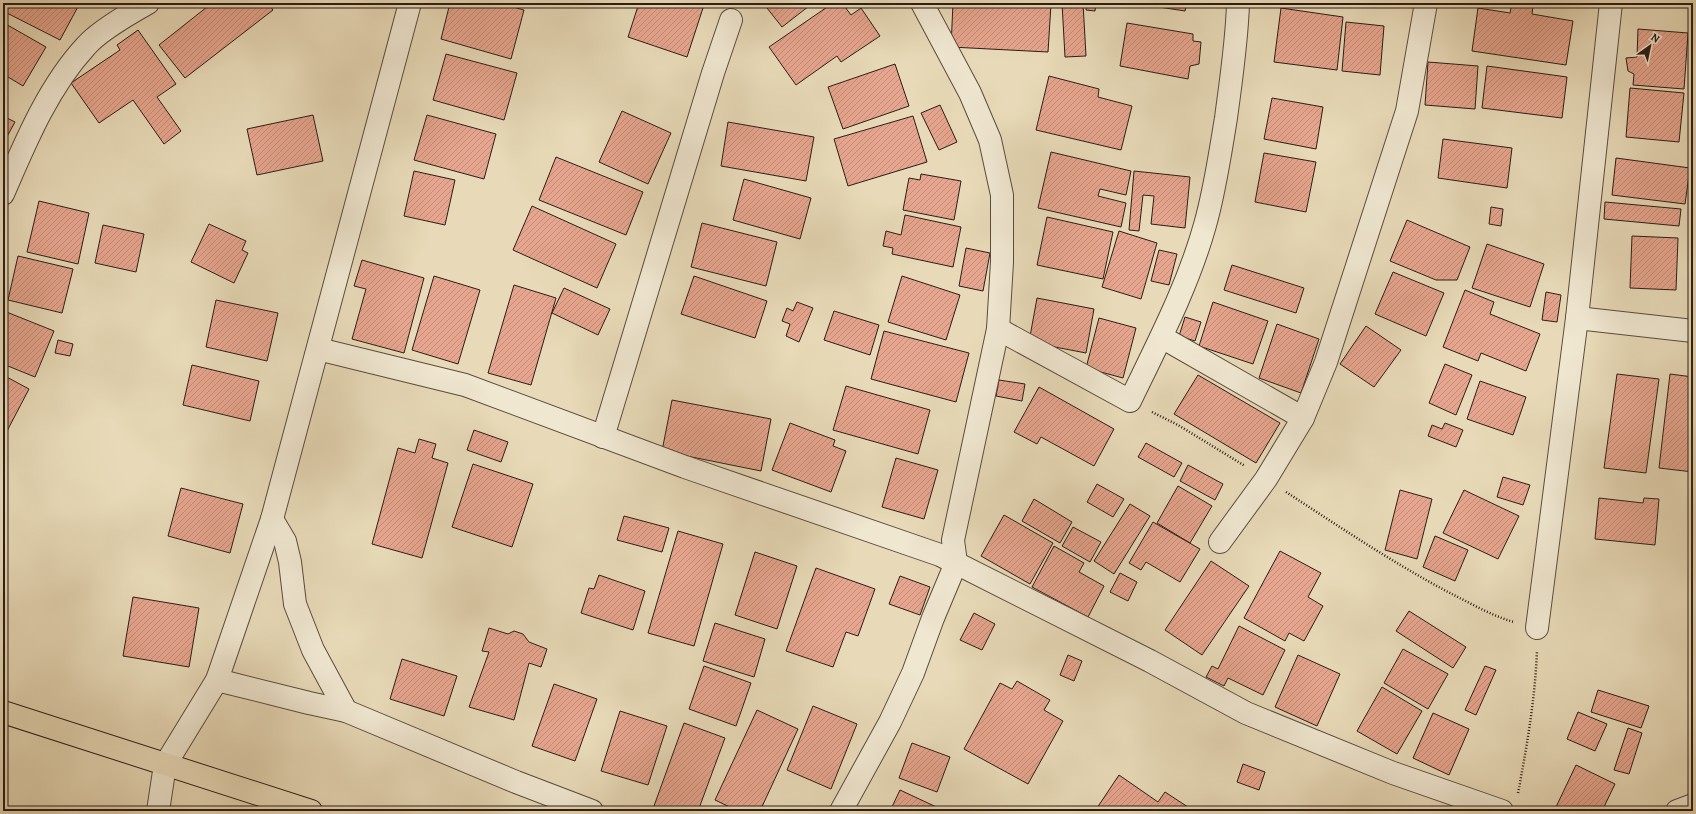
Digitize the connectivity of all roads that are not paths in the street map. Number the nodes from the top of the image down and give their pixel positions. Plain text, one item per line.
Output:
1 (148, 3) edge
2 (410, 3) edge
3 (922, 3) edge
4 (1238, 3) edge
5 (1426, 3) edge
6 (1612, 3) edge
7 (731, 20) dead end
8 (3, 194) edge
9 (1577, 318) junction
10 (998, 329) junction
11 (1693, 331) edge
12 (1165, 339) dead end
13 (318, 349) junction
14 (1303, 418) junction
15 (603, 437) junction
16 (272, 519) junction
17 (1220, 542) dead end
18 (956, 563) junction
19 (1537, 628) road end
20 (217, 680) junction
21 (346, 711) junction
22 (3, 712) edge
23 (165, 766) junction
24 (1510, 804) edge
25 (1693, 805) edge
26 (158, 811) edge
27 (311, 811) edge
28 (592, 811) edge
29 (841, 811) edge
30 (1677, 811) edge

1 - 8 street
2 - 13 street
3 - 10 street
4 - 10 street
5 - 14 street
6 - 9 street
7 - 15 street
9 - 11 street
9 - 19 street
10 - 18 street
12 - 14 street
13 - 15 street
13 - 16 street
14 - 17 street
15 - 18 street
16 - 20 street
16 - 21 street
18 - 24 street
18 - 29 street
20 - 21 street
20 - 23 street
21 - 28 street
22 - 23 highway
23 - 26 street
23 - 27 highway
25 - 30 street

